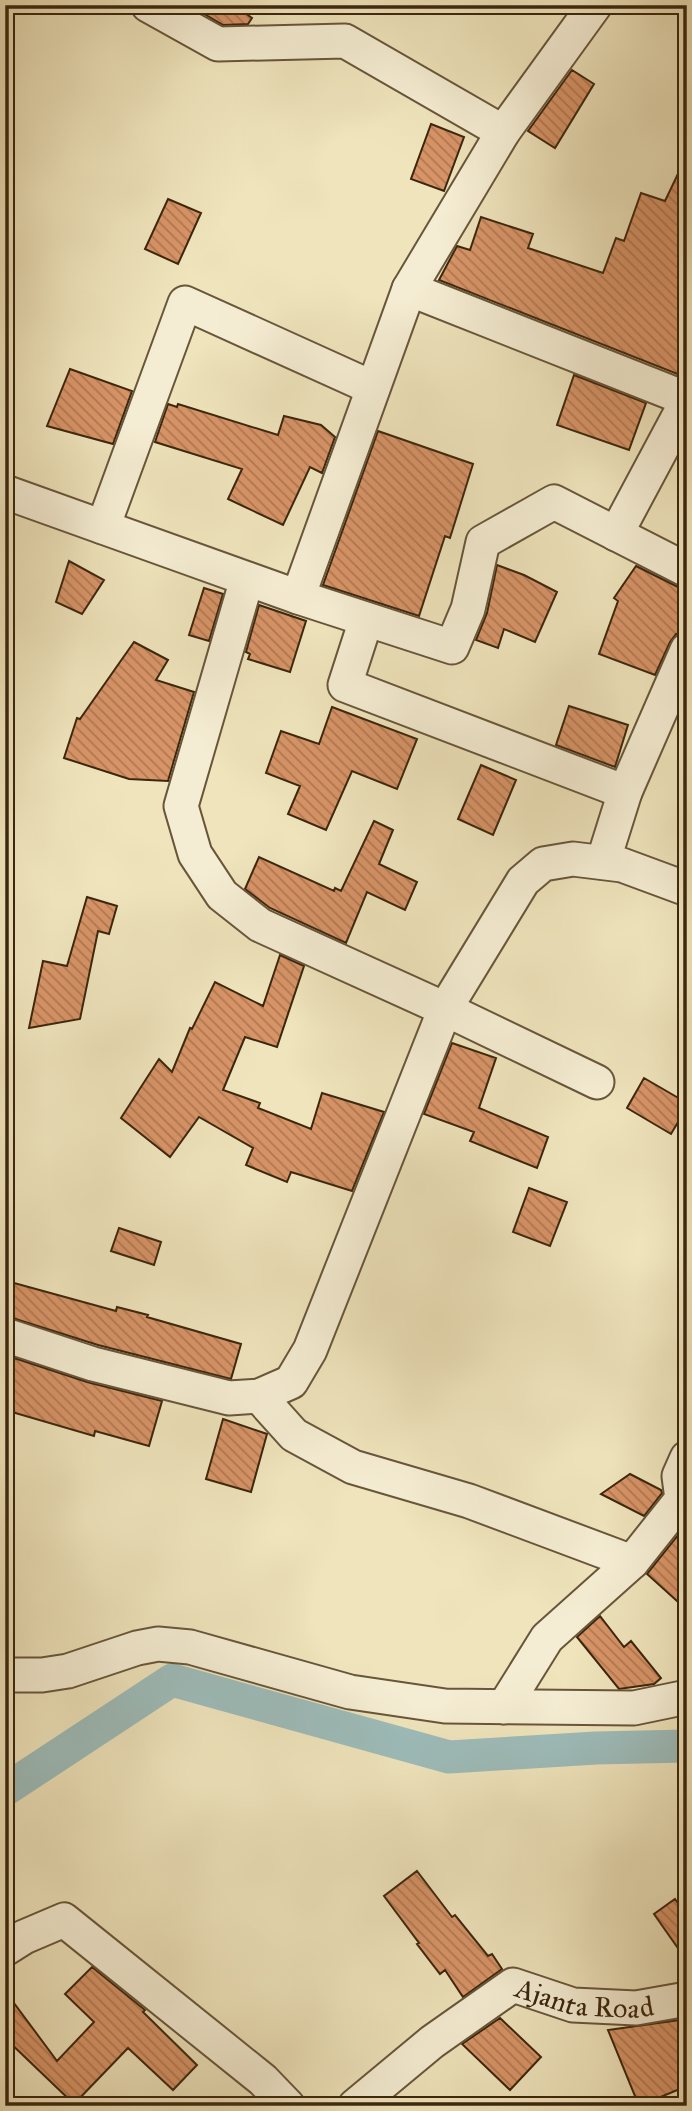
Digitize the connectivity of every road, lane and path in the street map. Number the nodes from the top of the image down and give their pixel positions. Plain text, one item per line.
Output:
1 (148, 5) edge
2 (595, 5) edge
3 (503, 132) junction
4 (409, 289) junction
5 (373, 388) junction
6 (687, 400) edge
7 (5, 492) edge
8 (103, 527) junction
9 (616, 534) junction
10 (687, 570) edge
11 (247, 579) junction
12 (298, 597) junction
13 (366, 620) junction
14 (687, 649) edge
15 (625, 792) junction
16 (603, 862) junction
17 (687, 889) edge
18 (445, 1009) junction
19 (597, 1082) dead end
20 (5, 1335) edge
21 (259, 1396) junction
22 (687, 1458) edge
23 (632, 1562) junction
24 (5, 1675) edge
25 (687, 1697) edge
26 (504, 1707) junction
27 (5, 1949) edge
28 (687, 1999) edge
29 (288, 2106) edge
30 (355, 2106) edge

1 - 3 street
2 - 3 street
3 - 4 street
4 - 5 street
4 - 6 street
5 - 8 street
5 - 12 street
6 - 9 street
7 - 8 street
8 - 11 street
9 - 10 street
9 - 13 street
11 - 12 street
11 - 18 street
12 - 13 street
13 - 15 street
14 - 15 street
15 - 16 street
16 - 17 street
16 - 18 street
18 - 19 street
18 - 21 street
20 - 21 street
21 - 23 street
22 - 23 street
23 - 26 street
24 - 26 street
25 - 26 street
27 - 29 street
28 - 30 street, Ajanta Road

